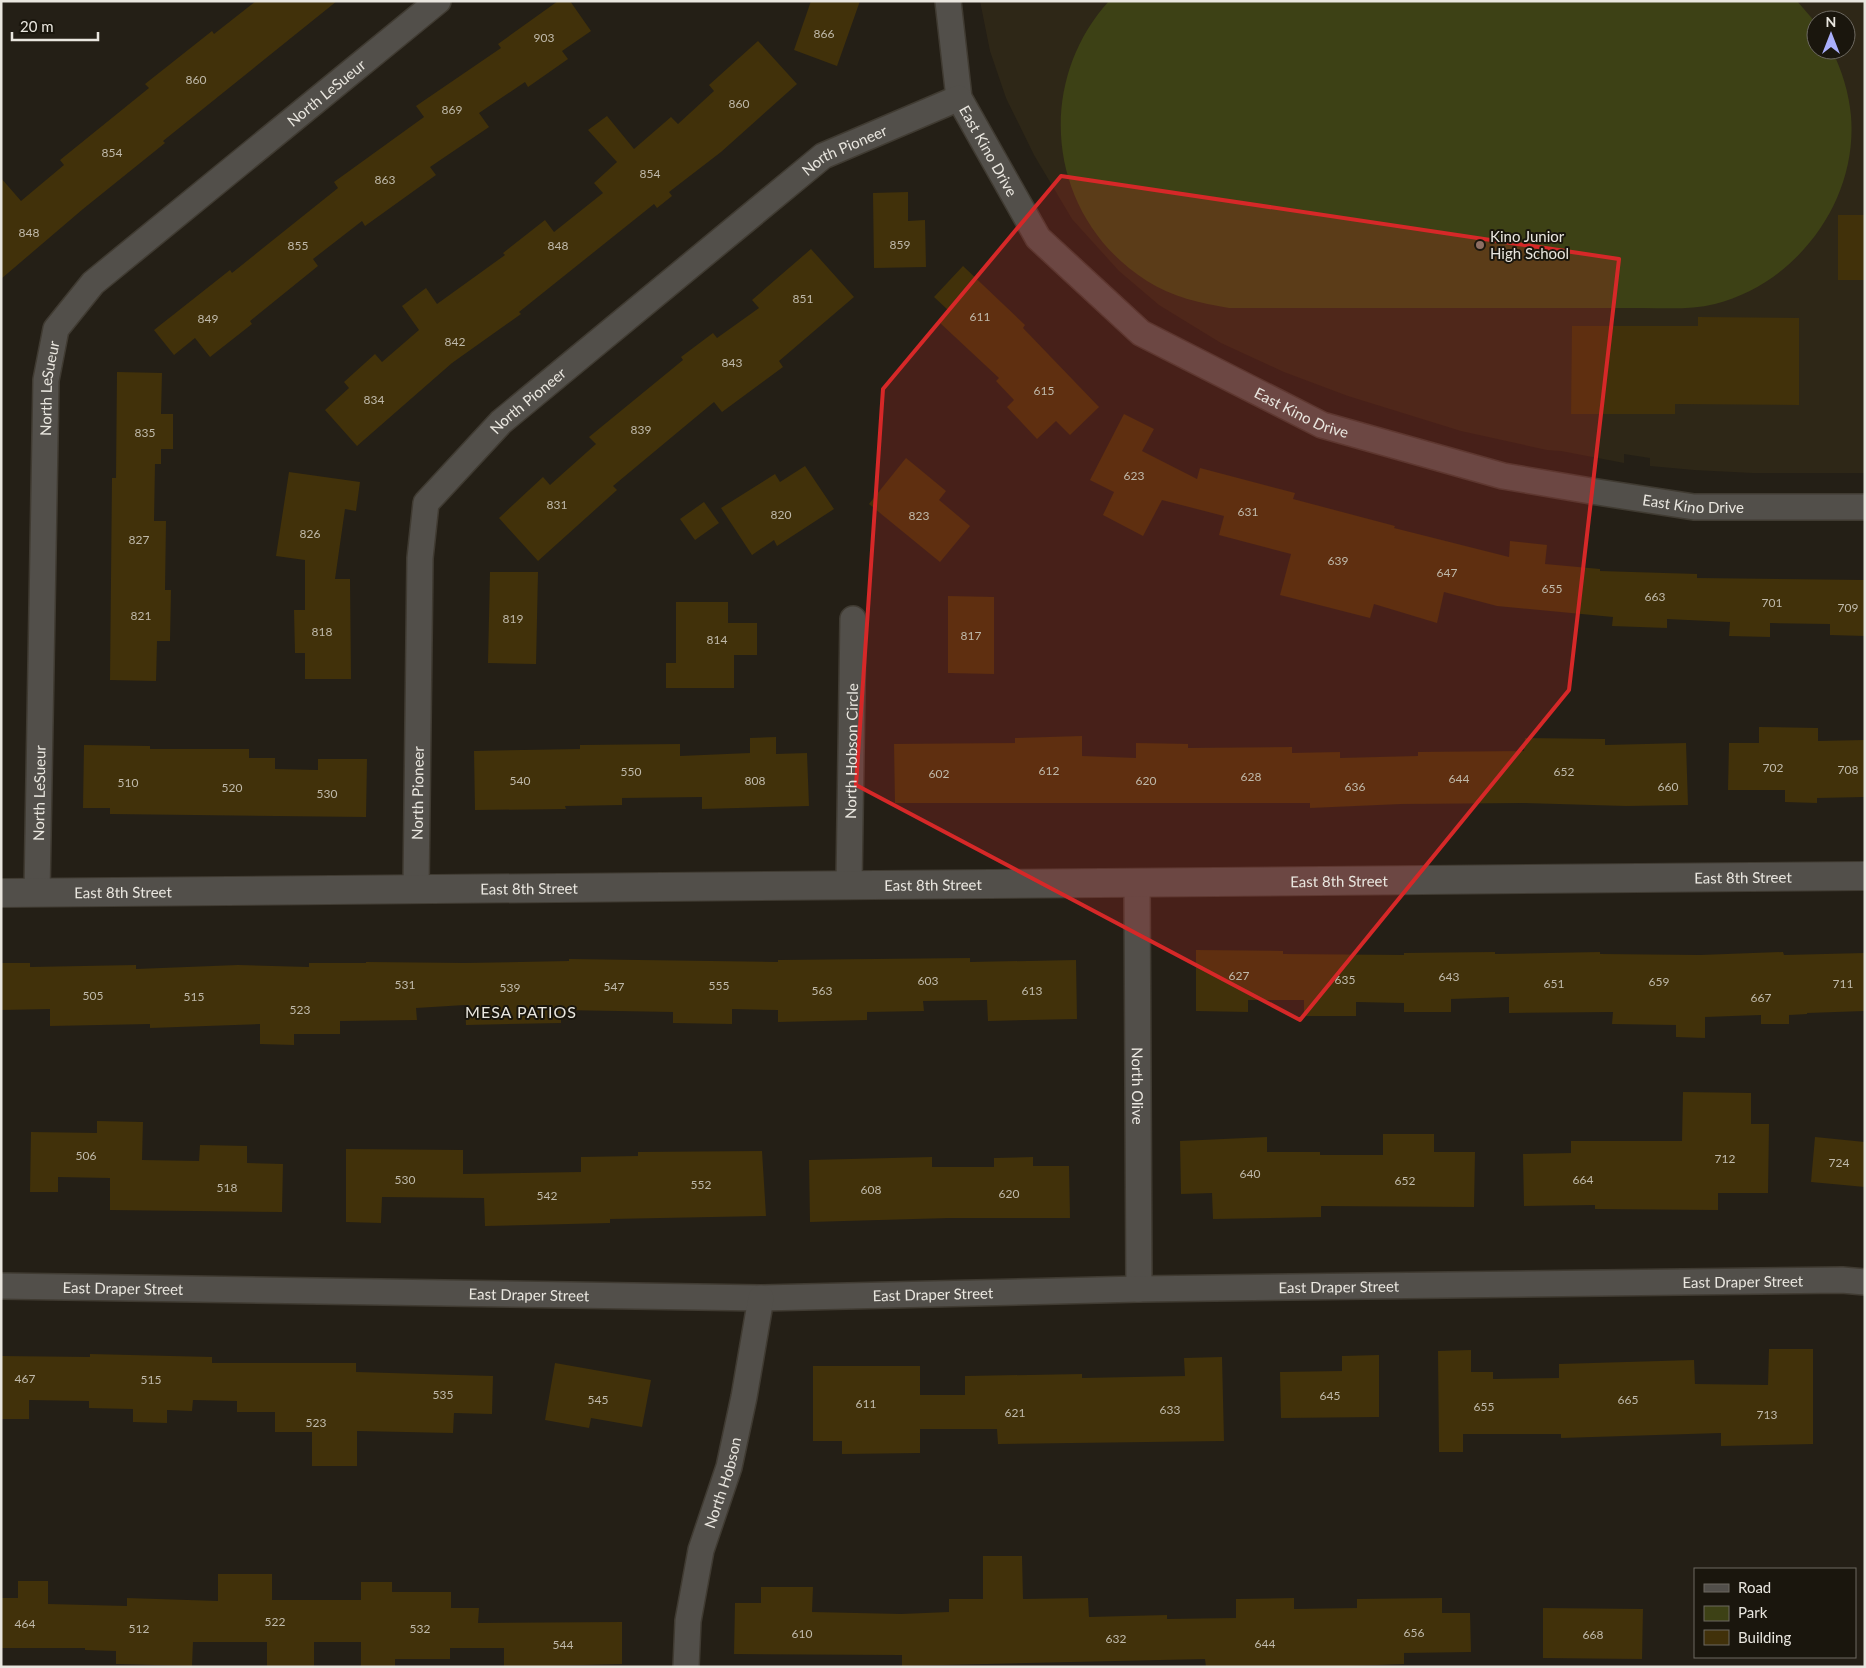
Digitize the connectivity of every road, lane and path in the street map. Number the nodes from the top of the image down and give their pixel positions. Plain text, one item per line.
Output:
1 (438, 1) edge
2 (948, 1) edge
3 (959, 98) junction
4 (1865, 508) edge
5 (853, 619) dead end
6 (1865, 876) edge
7 (1137, 882) junction
8 (849, 884) junction
9 (416, 889) junction
10 (1, 893) edge
11 (37, 893) junction
12 (1865, 1282) edge
13 (1, 1286) edge
14 (1139, 1289) junction
15 (761, 1298) junction
16 (686, 1667) edge

1 - 11 street, North LeSueur
2 - 3 street, East Kino Drive
3 - 4 street, East Kino Drive
3 - 9 street, North Pioneer
5 - 8 street, North Hobson Circle
6 - 7 street, East 8th Street
7 - 8 street, East 8th Street
7 - 14 street, North Olive
8 - 9 street, East 8th Street
9 - 11 street, East 8th Street
10 - 11 street, East 8th Street
12 - 14 street, East Draper Street
13 - 15 street, East Draper Street
14 - 15 street, East Draper Street
15 - 16 street, North Hobson

